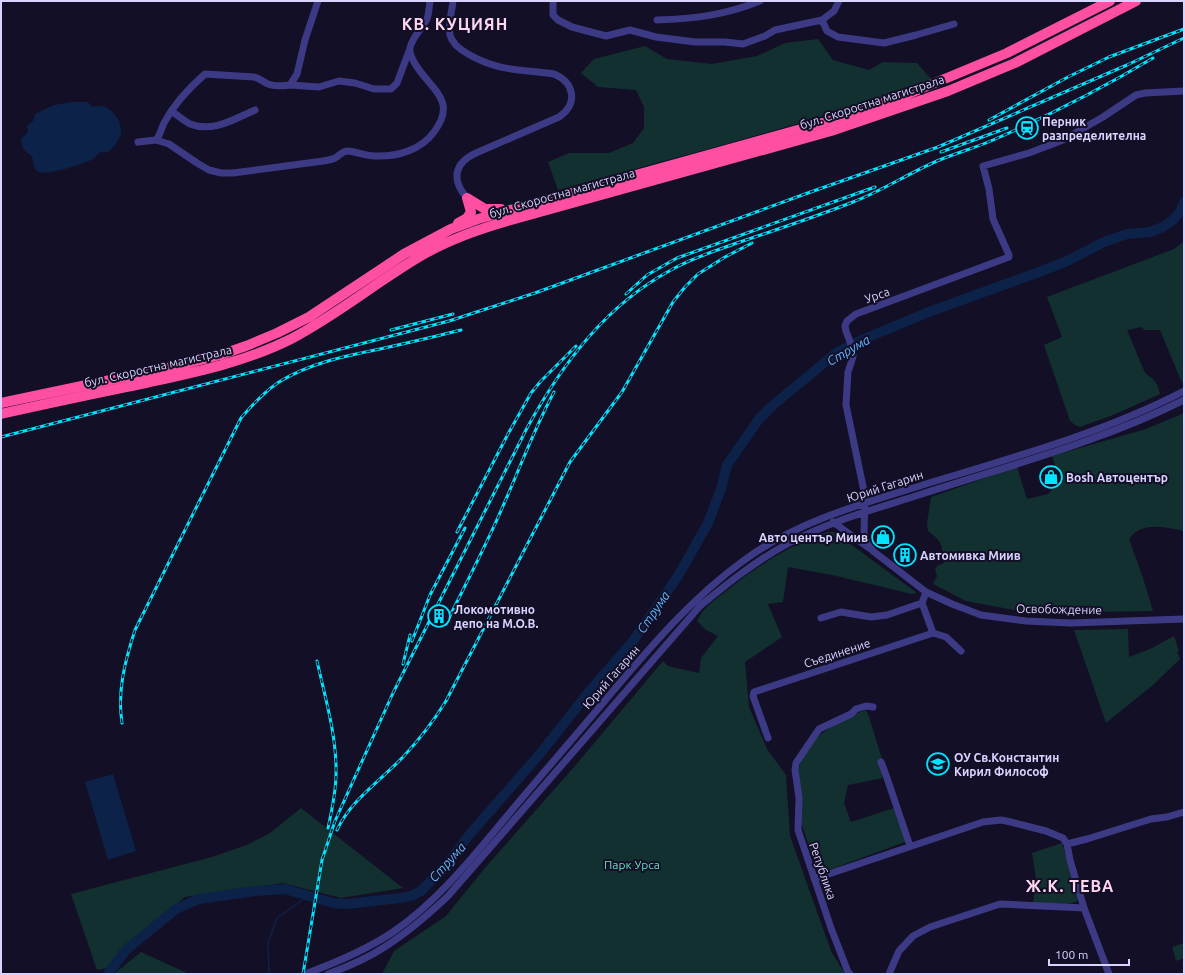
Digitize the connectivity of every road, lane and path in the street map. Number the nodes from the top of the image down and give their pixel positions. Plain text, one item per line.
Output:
1 (318, 1) edge
2 (430, 1) edge
3 (453, 1) edge
4 (553, 1) edge
5 (760, 1) edge
6 (839, 1) edge
7 (1110, 1) edge
8 (1136, 1) edge
9 (749, 3) edge
10 (657, 20) dead end
11 (822, 20) junction
12 (954, 24) dead end
13 (410, 48) junction
14 (290, 85) junction
15 (1184, 91) edge
16 (255, 110) dead end
17 (172, 112) junction
18 (156, 140) junction
19 (138, 142) dead end
20 (467, 198) junction
21 (546, 200) junction
22 (438, 235) junction
23 (351, 296) junction
24 (1184, 391) edge
25 (1184, 400) edge
26 (2, 403) edge
27 (3, 414) edge
28 (865, 503) junction
29 (864, 512) junction
30 (833, 522) junction
31 (873, 551) junction
32 (926, 592) junction
33 (922, 603) junction
34 (821, 618) dead end
35 (1184, 619) edge
36 (933, 632) junction
37 (961, 651) dead end
38 (873, 707) dead end
39 (768, 738) dead end
40 (881, 762) dead end
41 (1184, 812) edge
42 (1067, 844) junction
43 (910, 846) junction
44 (814, 879) junction
45 (1084, 908) junction
46 (305, 974) edge
47 (328, 974) edge
48 (850, 974) edge
49 (889, 974) edge
50 (1108, 974) edge

1 - 14 street
2 - 13 street
3 - 20 street
4 - 11 street
5 - 9 street
6 - 11 street
7 - 21 highway, бул. Скоростна магистрала
8 - 23 highway, бул. Скоростна магистрала
9 - 10 street
11 - 12 street
13 - 14 street
13 - 18 street
14 - 17 street
15 - 28 street, Урса
16 - 17 street
17 - 18 street
18 - 19 street
20 - 21 highway
20 - 22 highway
21 - 22 highway, бул. Скоростна магистрала
22 - 23 highway, бул. Скоростна магистрала
23 - 26 highway, бул. Скоростна магистрала
23 - 27 highway, бул. Скоростна магистрала
24 - 28 street, Юрий Гагарин
25 - 29 street, Юрий Гагарин
28 - 29 street, Урса
28 - 46 street, Юрий Гагарин
29 - 30 street, Юрий Гагарин
29 - 31 street, Освобождение
30 - 31 street
30 - 47 street, Юрий Гагарин
31 - 32 street, Освобождение
32 - 33 street
32 - 35 street, Освобождение
33 - 34 street
33 - 36 street
36 - 37 street
36 - 39 street, Съединение
38 - 44 street, Република
40 - 43 street
41 - 42 street
42 - 43 street
42 - 45 street
43 - 44 street
44 - 48 street, Република
45 - 49 street
45 - 50 street

